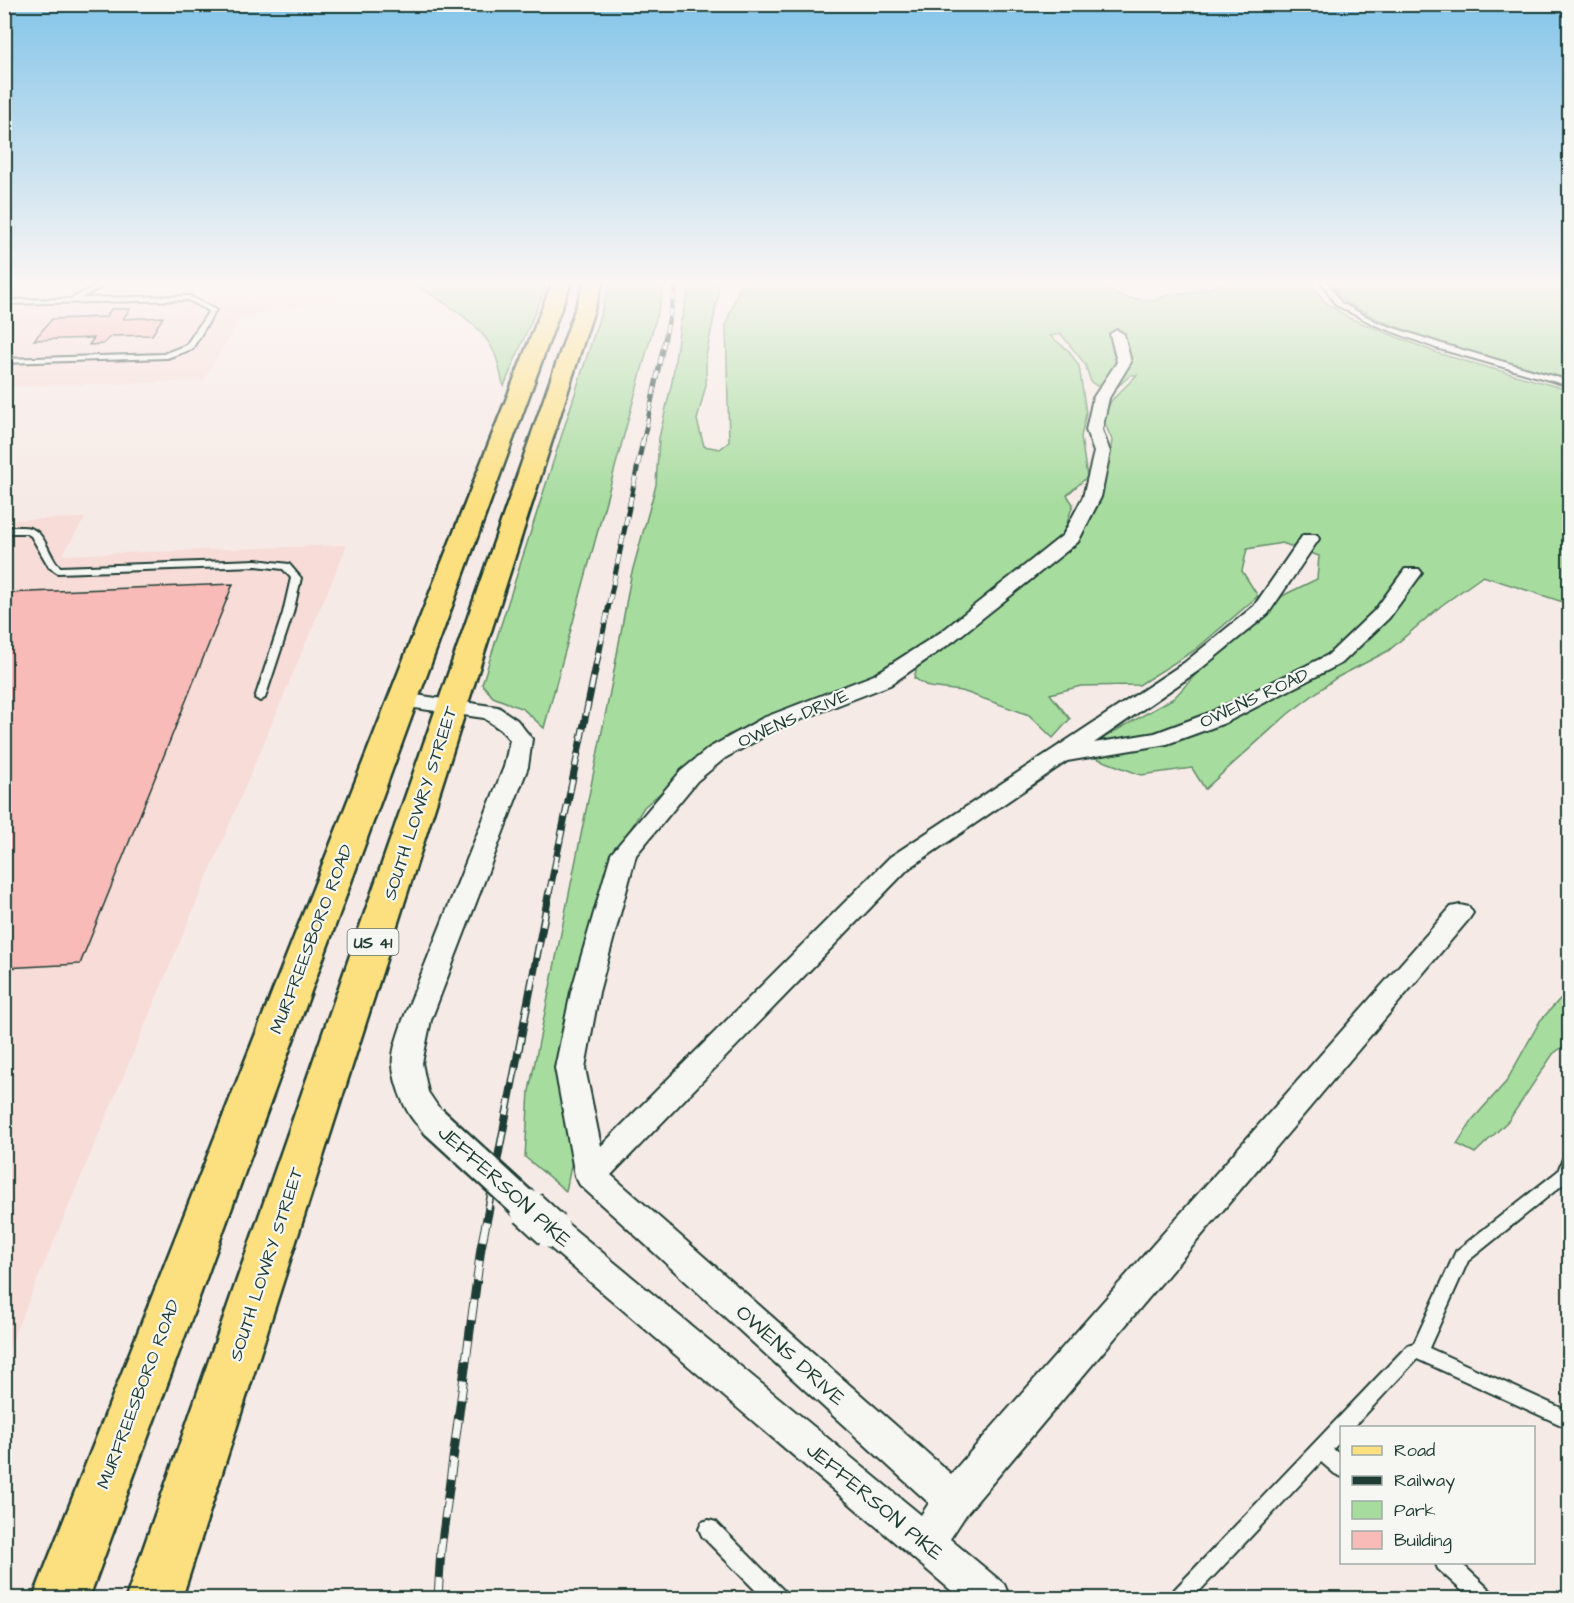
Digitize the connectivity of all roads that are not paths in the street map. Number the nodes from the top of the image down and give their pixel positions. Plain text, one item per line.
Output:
1 (165, 356) edge
2 (533, 356) edge
3 (569, 356) edge
4 (1122, 356) edge
5 (1473, 356) edge
6 (4, 361) edge
7 (1569, 384) edge
8 (4, 530) edge
9 (1310, 539) dead end
10 (1412, 573) dead end
11 (260, 698) dead end
12 (402, 700) junction
13 (452, 706) junction
14 (1058, 756) junction
15 (1460, 913) dead end
16 (1568, 1171) edge
17 (591, 1176) junction
18 (1418, 1352) junction
19 (1569, 1421) edge
20 (1342, 1426) edge
21 (1340, 1428) edge
22 (1320, 1449) junction
23 (1340, 1467) edge
24 (953, 1500) junction
25 (709, 1529) dead end
26 (925, 1543) junction
27 (1446, 1564) edge
28 (61, 1599) edge
29 (154, 1599) edge
30 (777, 1599) edge
31 (990, 1599) edge
32 (1180, 1599) edge
33 (1484, 1599) edge

1 - 6 lane
2 - 12 main road, MURFREESBORO ROAD
3 - 13 main road, SOUTH LOWRY STREET / US 41
4 - 17 street, OWENS DRIVE
5 - 7 lane
8 - 11 lane
9 - 14 street
10 - 14 street, OWENS ROAD
12 - 13 street, JEFFERSON PIKE
12 - 28 main road, MURFREESBORO ROAD
13 - 26 street, JEFFERSON PIKE, bridge
13 - 29 main road, SOUTH LOWRY STREET / US 41
14 - 17 street
15 - 24 street
16 - 18 lane
17 - 24 street, OWENS DRIVE
18 - 19 lane
18 - 20 lane
21 - 22 lane
22 - 23 lane
22 - 32 lane
24 - 26 street
25 - 30 lane
26 - 31 street, JEFFERSON PIKE
27 - 33 lane

